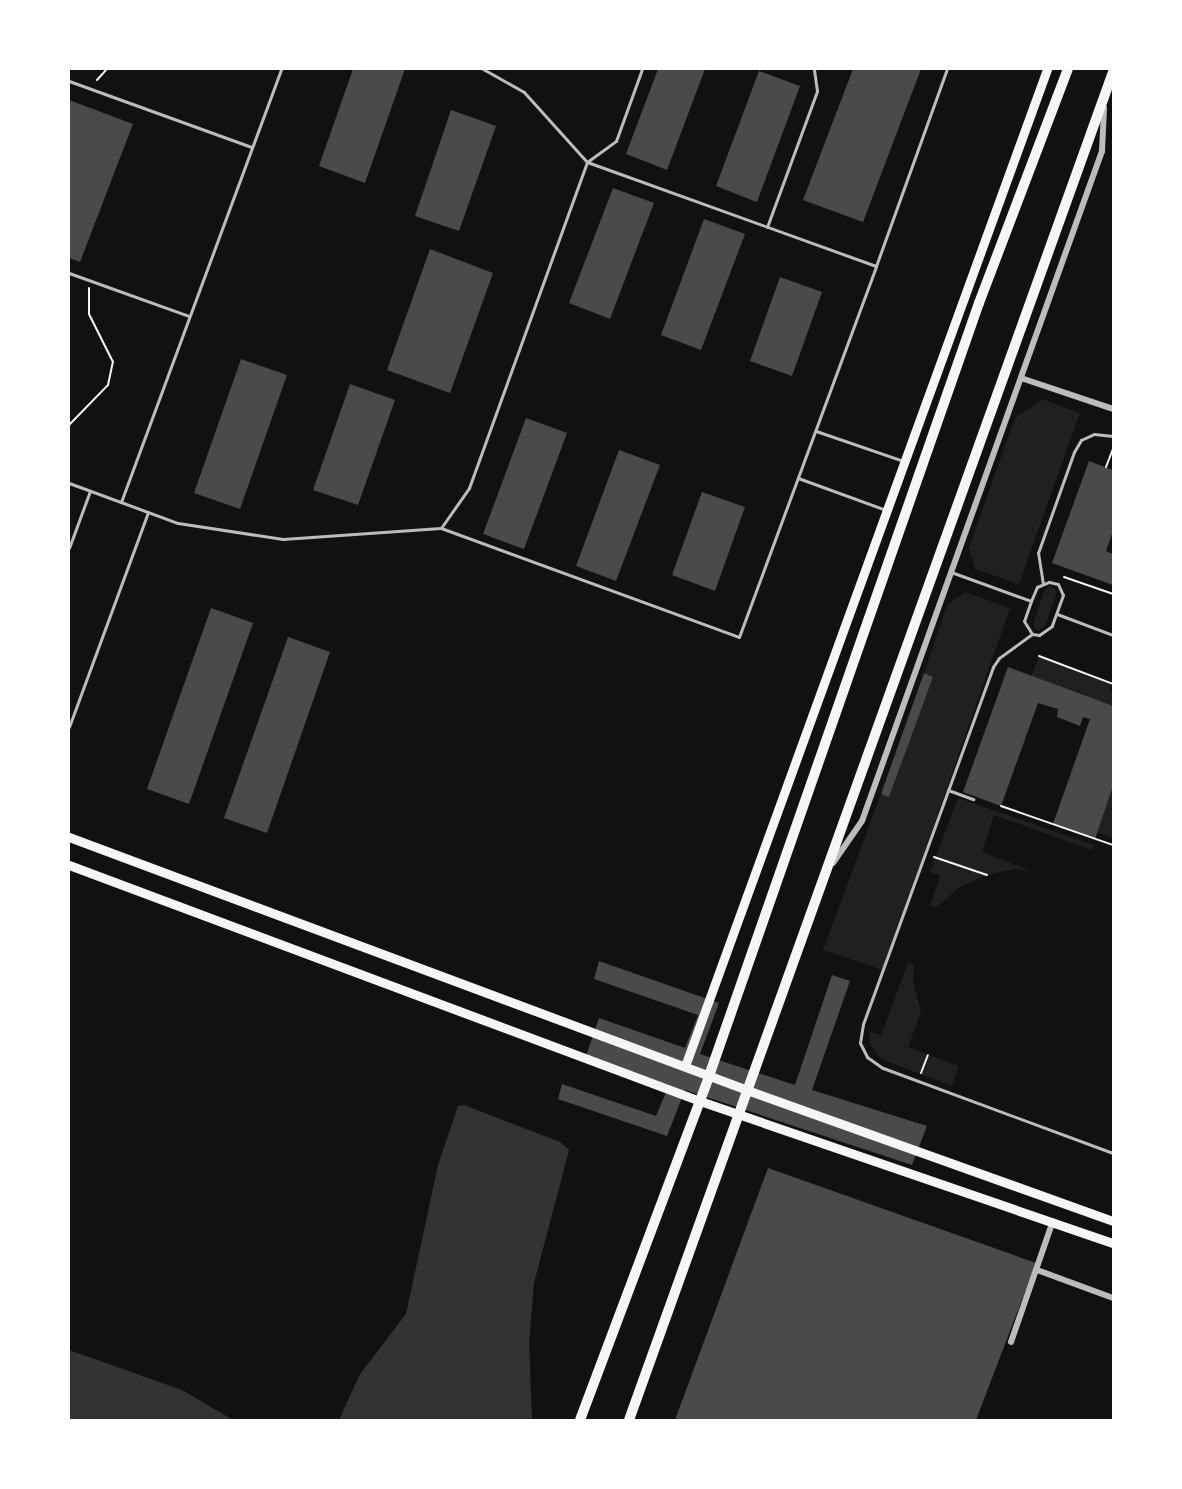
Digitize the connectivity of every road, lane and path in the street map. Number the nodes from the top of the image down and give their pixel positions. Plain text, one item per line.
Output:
1 (107, 69) edge
2 (280, 69) edge
3 (483, 69) edge
4 (642, 69) edge
5 (814, 69) edge
6 (947, 69) edge
7 (1047, 69) edge
8 (1068, 69) edge
9 (1113, 72) edge
10 (69, 81) edge
11 (89, 89) junction
12 (1104, 94) junction
13 (251, 148) junction
14 (587, 162) junction
15 (767, 227) junction
16 (876, 266) junction
17 (69, 273) edge
18 (90, 280) junction
19 (189, 316) junction
20 (1021, 378) junction
21 (1113, 410) edge
22 (69, 425) edge
23 (815, 431) junction
24 (1113, 436) edge
25 (1113, 448) edge
26 (905, 461) junction
27 (1106, 468) dead end
28 (798, 478) junction
29 (69, 483) edge
30 (90, 491) junction
31 (121, 502) junction
32 (887, 511) junction
33 (148, 512) junction
34 (441, 528) junction
35 (69, 548) edge
36 (951, 572) junction
37 (1059, 575) dead end
38 (1043, 584) junction
39 (1113, 594) edge
40 (1031, 602) junction
41 (1057, 614) junction
42 (1032, 634) junction
43 (1113, 635) edge
44 (1039, 656) dead end
45 (1113, 684) edge
46 (69, 727) edge
47 (948, 790) junction
48 (974, 799) dead end
49 (1001, 806) dead end
50 (69, 837) edge
51 (1113, 845) edge
52 (926, 854) junction
53 (69, 865) edge
54 (987, 875) dead end
55 (824, 876) junction
56 (928, 1055) dead end
57 (685, 1066) junction
58 (710, 1076) junction
59 (918, 1082) junction
60 (747, 1089) junction
61 (700, 1101) junction
62 (740, 1114) junction
63 (1113, 1154) edge
64 (1053, 1221) junction
65 (1113, 1221) edge
66 (1113, 1243) edge
67 (1037, 1270) junction
68 (1113, 1298) edge
69 (1011, 1342) dead end
70 (580, 1420) edge
71 (629, 1420) edge

1 - 11 path
2 - 13 lane
3 - 14 lane
4 - 14 lane
5 - 15 lane
6 - 16 lane
7 - 26 main road
8 - 58 main road
9 - 12 main road
10 - 11 lane
11 - 13 lane
12 - 20 street
12 - 55 main road
13 - 19 lane
14 - 15 lane
14 - 34 lane
15 - 16 lane
16 - 23 lane
17 - 18 lane
18 - 19 lane
18 - 22 path
19 - 31 lane
20 - 21 street
20 - 36 street
23 - 26 lane
23 - 28 lane
24 - 38 lane
25 - 27 path
26 - 32 main road
28 - 32 lane
28 - 34 lane
29 - 30 lane
30 - 31 lane
30 - 35 lane
31 - 33 lane
32 - 57 main road
33 - 34 lane
33 - 46 lane
36 - 40 lane
36 - 55 street
37 - 39 path
38 - 40 lane
38 - 41 lane
40 - 42 lane
41 - 42 lane
41 - 43 lane
42 - 47 lane
44 - 45 path
47 - 48 lane
47 - 52 lane
49 - 51 path
50 - 57 main road
52 - 54 path
52 - 59 lane
53 - 61 main road
55 - 60 main road
56 - 59 path
57 - 58 main road
58 - 60 main road
58 - 61 main road
59 - 63 lane
60 - 62 main road
60 - 65 main road
61 - 62 main road
61 - 70 main road
62 - 64 main road
62 - 71 main road
64 - 66 main road
64 - 67 street
67 - 68 street
67 - 69 street

